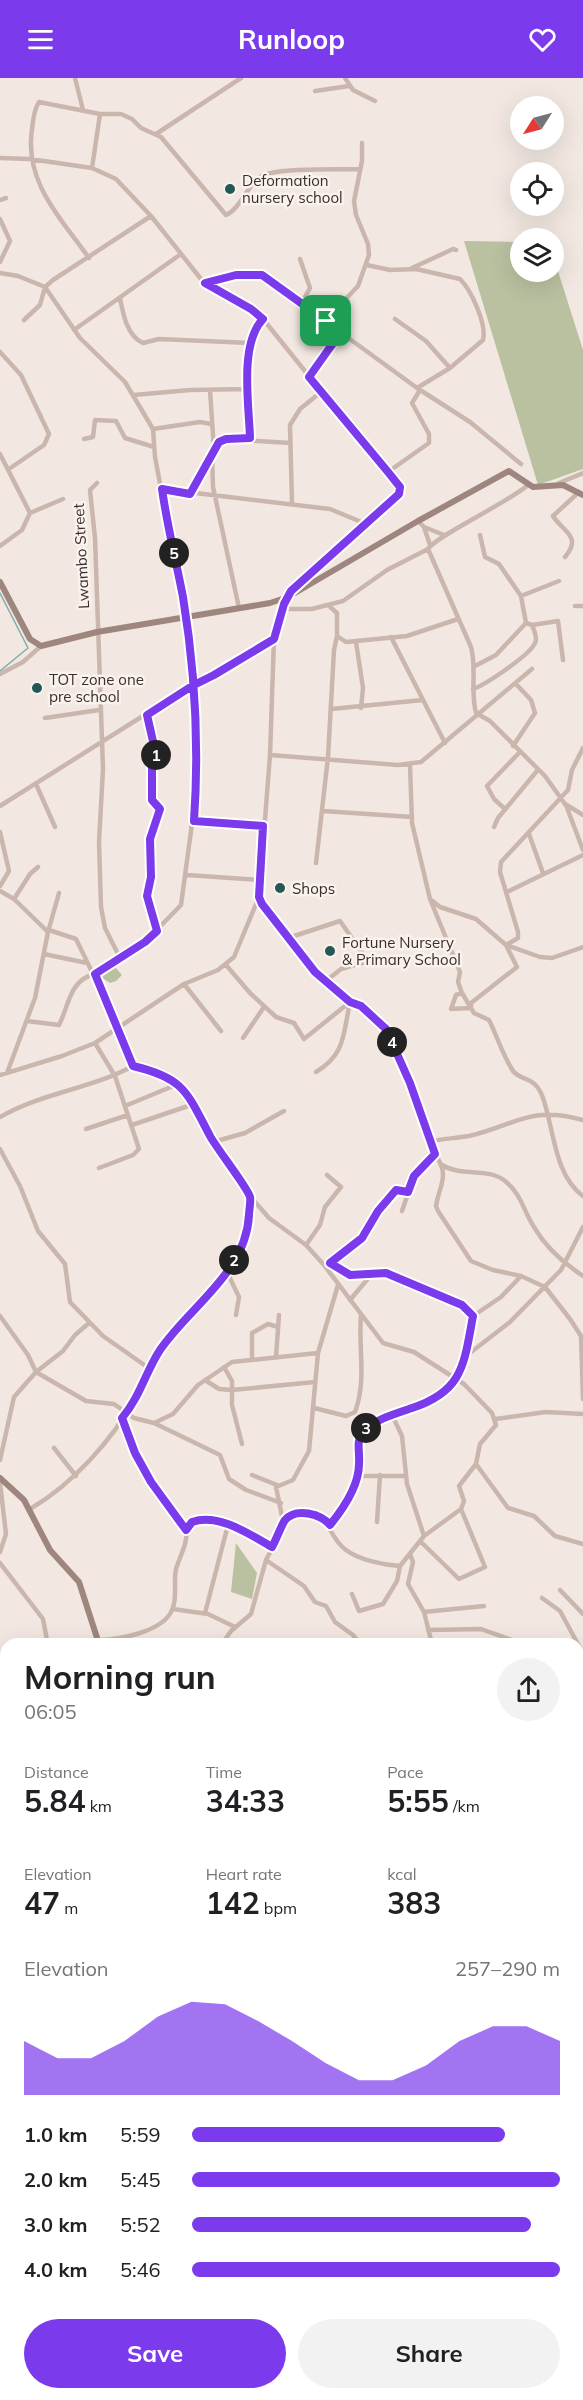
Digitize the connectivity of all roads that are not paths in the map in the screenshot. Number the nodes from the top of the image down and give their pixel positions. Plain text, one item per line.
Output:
1 (75, 78) edge
2 (241, 78) edge
3 (345, 78) edge
4 (349, 86) junction
5 (315, 91) dead end
6 (375, 100) dead end
7 (82, 110) junction
8 (100, 114) junction
9 (156, 134) junction
10 (362, 143) dead end
11 (0, 158) edge
12 (30, 159) junction
13 (92, 168) junction
14 (359, 169) junction
15 (151, 216) junction
16 (0, 219) edge
17 (456, 250) dead end
18 (181, 254) junction
19 (90, 258) junction
20 (300, 259) dead end
21 (0, 262) edge
22 (367, 265) junction
23 (409, 269) junction
24 (0, 273) edge
25 (205, 283) junction
26 (45, 287) junction
27 (120, 298) junction
28 (301, 304) junction
29 (263, 319) junction
30 (395, 319) dead end
31 (24, 320) dead end
32 (326, 321) junction
33 (74, 330) junction
34 (341, 332) junction
35 (250, 344) junction
36 (0, 352) edge
37 (450, 368) junction
38 (309, 377) junction
39 (249, 389) junction
40 (419, 389) junction
41 (210, 390) junction
42 (321, 392) junction
43 (134, 395) junction
44 (211, 424) junction
45 (153, 429) junction
46 (250, 438) junction
47 (84, 439) dead end
48 (290, 443) junction
49 (154, 447) junction
50 (213, 452) junction
51 (0, 454) edge
52 (522, 464) dead end
53 (9, 469) junction
54 (388, 472) junction
55 (583, 473) edge
56 (96, 483) dead end
57 (528, 485) junction
58 (557, 485) junction
59 (162, 489) junction
60 (190, 494) junction
61 (581, 494) edge
62 (217, 497) junction
63 (63, 499) dead end
64 (292, 503) junction
65 (30, 513) junction
66 (418, 521) junction
67 (366, 524) junction
68 (424, 526) junction
69 (444, 535) junction
70 (480, 535) dead end
71 (0, 546) edge
72 (429, 547) junction
73 (565, 557) dead end
74 (559, 581) dead end
75 (0, 582) edge
76 (521, 596) junction
77 (288, 597) junction
78 (328, 605) junction
79 (575, 606) dead end
80 (583, 606) edge
81 (239, 608) junction
82 (282, 609) junction
83 (185, 616) junction
84 (458, 619) junction
85 (526, 623) junction
86 (532, 625) junction
87 (97, 632) junction
88 (337, 636) junction
89 (391, 637) junction
90 (274, 639) junction
91 (356, 642) junction
92 (40, 646) junction
93 (563, 660) dead end
94 (475, 666) junction
95 (532, 669) dead end
96 (0, 674) edge
97 (516, 684) junction
98 (192, 686) junction
99 (473, 689) junction
100 (423, 700) junction
101 (361, 708) junction
102 (332, 709) junction
103 (99, 710) junction
104 (147, 715) junction
105 (478, 716) junction
106 (45, 718) dead end
107 (445, 743) junction
108 (100, 744) junction
109 (513, 746) junction
110 (583, 748) edge
111 (519, 753) junction
112 (270, 755) junction
113 (328, 757) junction
114 (583, 764) edge
115 (410, 765) junction
116 (575, 765) junction
117 (537, 771) junction
118 (36, 784) junction
119 (560, 796) junction
120 (1, 803) edge
121 (566, 804) junction
122 (505, 809) junction
123 (323, 811) junction
124 (583, 815) edge
125 (412, 817) junction
126 (194, 821) junction
127 (263, 826) junction
128 (55, 827) dead end
129 (494, 827) dead end
130 (0, 832) edge
131 (529, 834) junction
132 (583, 852) edge
133 (5, 855) junction
134 (0, 859) edge
135 (316, 863) dead end
136 (38, 867) dead end
137 (543, 873) junction
138 (187, 875) junction
139 (260, 880) junction
140 (0, 886) edge
141 (0, 891) edge
142 (507, 892) junction
143 (59, 893) dead end
144 (259, 897) junction
145 (430, 898) junction
146 (14, 899) junction
147 (49, 931) junction
148 (157, 931) junction
149 (288, 938) junction
150 (506, 945) junction
151 (583, 947) edge
152 (44, 954) junction
153 (120, 958) junction
154 (87, 963) junction
155 (226, 965) junction
156 (94, 974) junction
157 (326, 981) junction
158 (184, 984) junction
159 (462, 993) junction
160 (350, 1002) junction
161 (264, 1007) junction
162 (471, 1008) junction
163 (27, 1021) junction
164 (118, 1027) junction
165 (221, 1031) dead end
166 (243, 1038) dead end
167 (95, 1043) junction
168 (133, 1066) junction
169 (316, 1072) dead end
170 (7, 1073) junction
171 (0, 1075) edge
172 (115, 1076) junction
173 (177, 1084) junction
174 (194, 1104) junction
175 (125, 1106) junction
176 (284, 1111) dead end
177 (546, 1114) junction
178 (128, 1115) junction
179 (0, 1117) edge
180 (583, 1120) edge
181 (132, 1125) junction
182 (86, 1129) dead end
183 (431, 1140) junction
184 (213, 1142) junction
185 (0, 1149) edge
186 (435, 1154) junction
187 (442, 1165) junction
188 (99, 1167) dead end
189 (327, 1175) dead end
190 (408, 1192) junction
191 (250, 1196) junction
192 (583, 1196) edge
193 (402, 1211) dead end
194 (583, 1227) edge
195 (306, 1245) junction
196 (330, 1263) junction
197 (566, 1264) junction
198 (324, 1265) junction
199 (227, 1272) junction
200 (371, 1275) junction
201 (521, 1276) junction
202 (583, 1276) edge
203 (338, 1285) junction
204 (545, 1287) junction
205 (350, 1300) junction
206 (361, 1314) junction
207 (236, 1315) dead end
208 (279, 1315) dead end
209 (0, 1316) edge
210 (473, 1316) junction
211 (89, 1323) junction
212 (278, 1327) junction
213 (318, 1353) junction
214 (466, 1356) junction
215 (276, 1357) junction
216 (252, 1358) junction
217 (224, 1367) junction
218 (150, 1369) junction
219 (36, 1372) junction
220 (458, 1379) junction
221 (204, 1380) junction
222 (315, 1382) junction
223 (232, 1390) junction
224 (583, 1399) edge
225 (314, 1407) junction
226 (583, 1414) edge
227 (392, 1415) junction
228 (124, 1416) junction
229 (496, 1419) junction
230 (154, 1423) junction
231 (242, 1444) dead end
232 (54, 1449) dead end
233 (0, 1460) edge
234 (476, 1464) junction
235 (252, 1475) dead end
236 (380, 1475) junction
237 (76, 1476) junction
238 (356, 1476) junction
239 (406, 1476) junction
240 (0, 1481) edge
241 (277, 1485) junction
242 (281, 1503) junction
243 (30, 1509) junction
244 (461, 1509) junction
245 (285, 1521) junction
246 (377, 1522) dead end
247 (228, 1525) junction
248 (330, 1525) junction
249 (186, 1530) junction
250 (424, 1536) junction
251 (420, 1541) junction
252 (2, 1543) edge
253 (583, 1544) edge
254 (272, 1547) junction
255 (0, 1552) edge
256 (410, 1554) junction
257 (266, 1560) junction
258 (0, 1563) edge
259 (400, 1566) junction
260 (560, 1590) dead end
261 (352, 1594) dead end
262 (542, 1598) dead end
263 (484, 1606) dead end
264 (173, 1609) junction
265 (424, 1612) junction
266 (205, 1613) junction
267 (583, 1614) edge
268 (235, 1627) junction
269 (428, 1630) junction
270 (48, 1638) edge
271 (97, 1638) edge
272 (116, 1638) edge
273 (227, 1638) edge
274 (356, 1638) edge
275 (430, 1638) edge
276 (502, 1638) edge
277 (575, 1638) edge

1 - 7 street
2 - 9 street
3 - 4 street
4 - 5 street
4 - 6 street
7 - 8 street
7 - 12 street
8 - 9 street
8 - 13 street
9 - 14 street
10 - 14 street
11 - 12 street
12 - 13 street
12 - 19 street
13 - 15 street
14 - 22 street
15 - 18 street
15 - 19 street
16 - 21 street
17 - 23 street
18 - 25 street
18 - 27 street
19 - 26 street
20 - 28 street
22 - 23 street
22 - 32 street
23 - 37 street
24 - 26 street
25 - 28 street
25 - 29 street
26 - 31 street
26 - 33 street
27 - 33 street
27 - 35 street
28 - 32 street
29 - 35 street
29 - 38 street
30 - 37 street
32 - 34 street
33 - 43 street
34 - 38 street
34 - 40 street
35 - 39 street
36 - 53 street
37 - 40 street
38 - 42 street
39 - 41 street
39 - 46 street
40 - 52 street
40 - 54 street
41 - 43 street
41 - 44 street
42 - 48 street
42 - 54 street
43 - 45 street
44 - 45 street
44 - 50 street
45 - 49 street
46 - 48 street
46 - 50 street
47 - 49 street
48 - 64 street
49 - 59 street
50 - 60 street
50 - 62 street
51 - 53 street
53 - 65 street
54 - 67 street
55 - 58 street
56 - 87 street, Lwambo Street
57 - 58 street
57 - 66 street
57 - 69 street
58 - 61 street
59 - 60 street
59 - 83 street
60 - 62 street
61 - 73 street
62 - 64 street
62 - 81 street
63 - 65 street
64 - 67 street
65 - 71 street
66 - 68 street
66 - 77 street
67 - 77 street
68 - 69 street
68 - 72 street
69 - 72 street
70 - 76 street
72 - 78 street
72 - 84 street
74 - 76 street
75 - 92 street
76 - 85 street
77 - 81 street
77 - 82 street
78 - 82 street
78 - 88 street
79 - 80 street
81 - 83 street
82 - 90 street
83 - 87 street
83 - 98 street
84 - 89 street
84 - 94 street
85 - 86 street
85 - 94 street
86 - 93 street
86 - 99 street
87 - 92 street
87 - 103 street, Lwambo Street
88 - 91 street
88 - 102 street
89 - 91 street
89 - 100 street
90 - 98 street
90 - 112 street
91 - 101 street
92 - 96 street
94 - 99 street
95 - 97 street
97 - 105 street
97 - 109 street
98 - 104 street
98 - 126 street
99 - 105 street
100 - 101 street
100 - 107 street
101 - 102 street
102 - 113 street
103 - 106 street
103 - 108 street, Lwambo Street
104 - 108 street
104 - 148 street
105 - 107 street
105 - 109 street
107 - 115 street
108 - 118 street
108 - 153 street, Lwambo Street
109 - 111 street
110 - 116 street
111 - 117 street
111 - 122 street
112 - 113 street
112 - 127 street
113 - 115 street
113 - 123 street
114 - 116 street
115 - 125 street
116 - 119 street
117 - 119 street
117 - 122 street
118 - 120 street
118 - 128 street
119 - 121 street
119 - 131 street
121 - 124 street
121 - 132 street
122 - 129 street
123 - 125 street
123 - 135 street
125 - 145 street
126 - 127 street
126 - 138 street
127 - 139 street
130 - 133 street
131 - 137 street
131 - 142 street
132 - 137 street
133 - 134 street
133 - 140 street
136 - 146 street
137 - 142 street
138 - 139 street
138 - 148 street
139 - 144 street
141 - 146 street
142 - 150 street
143 - 147 street
144 - 149 street
144 - 155 street
145 - 150 street
145 - 159 street
146 - 147 street
147 - 152 street
147 - 154 street
148 - 153 street
149 - 157 street
149 - 157 street
150 - 151 street
150 - 162 street
152 - 154 street
152 - 163 street
153 - 156 street
154 - 156 street
155 - 158 street
155 - 161 street
156 - 163 street
156 - 164 street
157 - 160 street
158 - 164 street
158 - 165 street
159 - 162 street
159 - 162 street
160 - 161 street
160 - 169 street
160 - 183 street
161 - 166 street
162 - 177 street
163 - 170 street
164 - 167 street
164 - 168 street
167 - 170 street
167 - 172 street
168 - 172 street
168 - 173 street
170 - 171 street
172 - 175 street
172 - 179 street
173 - 174 street
173 - 175 street
174 - 181 street
174 - 184 street
175 - 178 street
176 - 184 street
177 - 180 street
177 - 183 street
177 - 192 street
178 - 181 street
178 - 182 street
181 - 188 street
183 - 186 street
184 - 191 street
185 - 211 street
186 - 187 street
186 - 190 street
187 - 197 street
187 - 201 street
189 - 195 street
190 - 193 street
190 - 196 street
191 - 195 street
191 - 199 street
194 - 197 street
195 - 198 street
196 - 198 street
196 - 200 street
197 - 202 street
197 - 204 street
198 - 203 street
199 - 207 street
199 - 218 street
200 - 205 street
200 - 210 street
201 - 204 street
201 - 210 street
203 - 205 street
203 - 213 street
204 - 214 street
204 - 224 street
205 - 206 street
206 - 220 street
206 - 225 street
208 - 212 street
209 - 219 street
210 - 214 street
211 - 218 street
211 - 219 street
212 - 215 street
212 - 216 street
213 - 215 street
213 - 222 street
214 - 220 street
215 - 216 street
216 - 217 street
217 - 221 street
217 - 223 street
218 - 228 street
219 - 228 street
219 - 233 street
220 - 227 street
220 - 229 street
221 - 223 street
221 - 230 street
222 - 223 street
222 - 225 street
223 - 231 street
225 - 241 street
226 - 229 street
227 - 238 street
227 - 239 street
228 - 230 street
228 - 237 street
228 - 249 street
229 - 234 street
230 - 242 street
232 - 237 street
234 - 244 street
234 - 253 street
235 - 241 street
236 - 238 street
236 - 239 street
236 - 246 street
237 - 243 street
238 - 248 street
239 - 250 street
240 - 243 street
240 - 252 street
241 - 242 street
242 - 245 street
243 - 271 street
244 - 250 street
244 - 251 street
245 - 248 street
245 - 254 street
247 - 249 street
247 - 254 street
247 - 266 street
248 - 259 street
249 - 264 street
250 - 251 street
251 - 256 street
252 - 255 street
254 - 257 street
256 - 259 street
256 - 265 street
257 - 268 street
257 - 274 street
258 - 270 street
259 - 261 street
260 - 267 street
262 - 277 street
263 - 265 street
264 - 266 street
264 - 272 street
265 - 269 street
266 - 268 street
268 - 273 street
269 - 275 street
269 - 276 street

